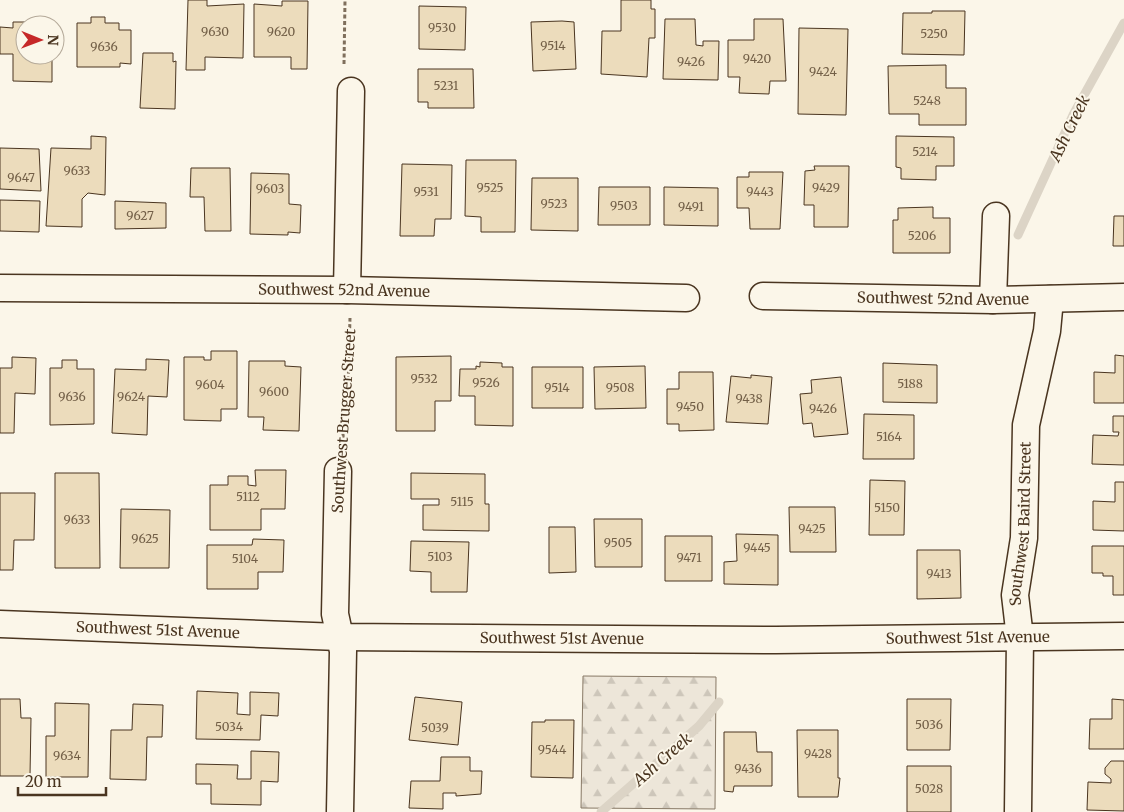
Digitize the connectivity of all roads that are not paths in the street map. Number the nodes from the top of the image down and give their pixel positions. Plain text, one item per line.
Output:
1 (351, 91) road end
2 (996, 216) dead end
3 (0, 288) edge
4 (347, 290) junction
5 (763, 296) dead end
6 (1124, 297) edge
7 (686, 298) dead end
8 (1050, 299) junction
9 (993, 300) junction
10 (338, 472) road end
11 (0, 624) edge
12 (1124, 636) edge
13 (338, 637) junction
14 (1020, 638) junction
15 (340, 812) edge
16 (1018, 812) edge

1 - 4 street
2 - 9 street
3 - 4 street, Southwest 52nd Avenue
4 - 7 street, Southwest 52nd Avenue
5 - 9 street, Southwest 52nd Avenue
6 - 8 street, Southwest 52nd Avenue
8 - 9 street, Southwest 52nd Avenue
8 - 14 street, Southwest Baird Street
10 - 13 street, Southwest Brugger Street
11 - 13 street, Southwest 51st Avenue
12 - 14 street, Southwest 51st Avenue
13 - 14 street, Southwest 51st Avenue
13 - 15 street, Southwest Brugger Street
14 - 16 street, Southwest Baird Street

